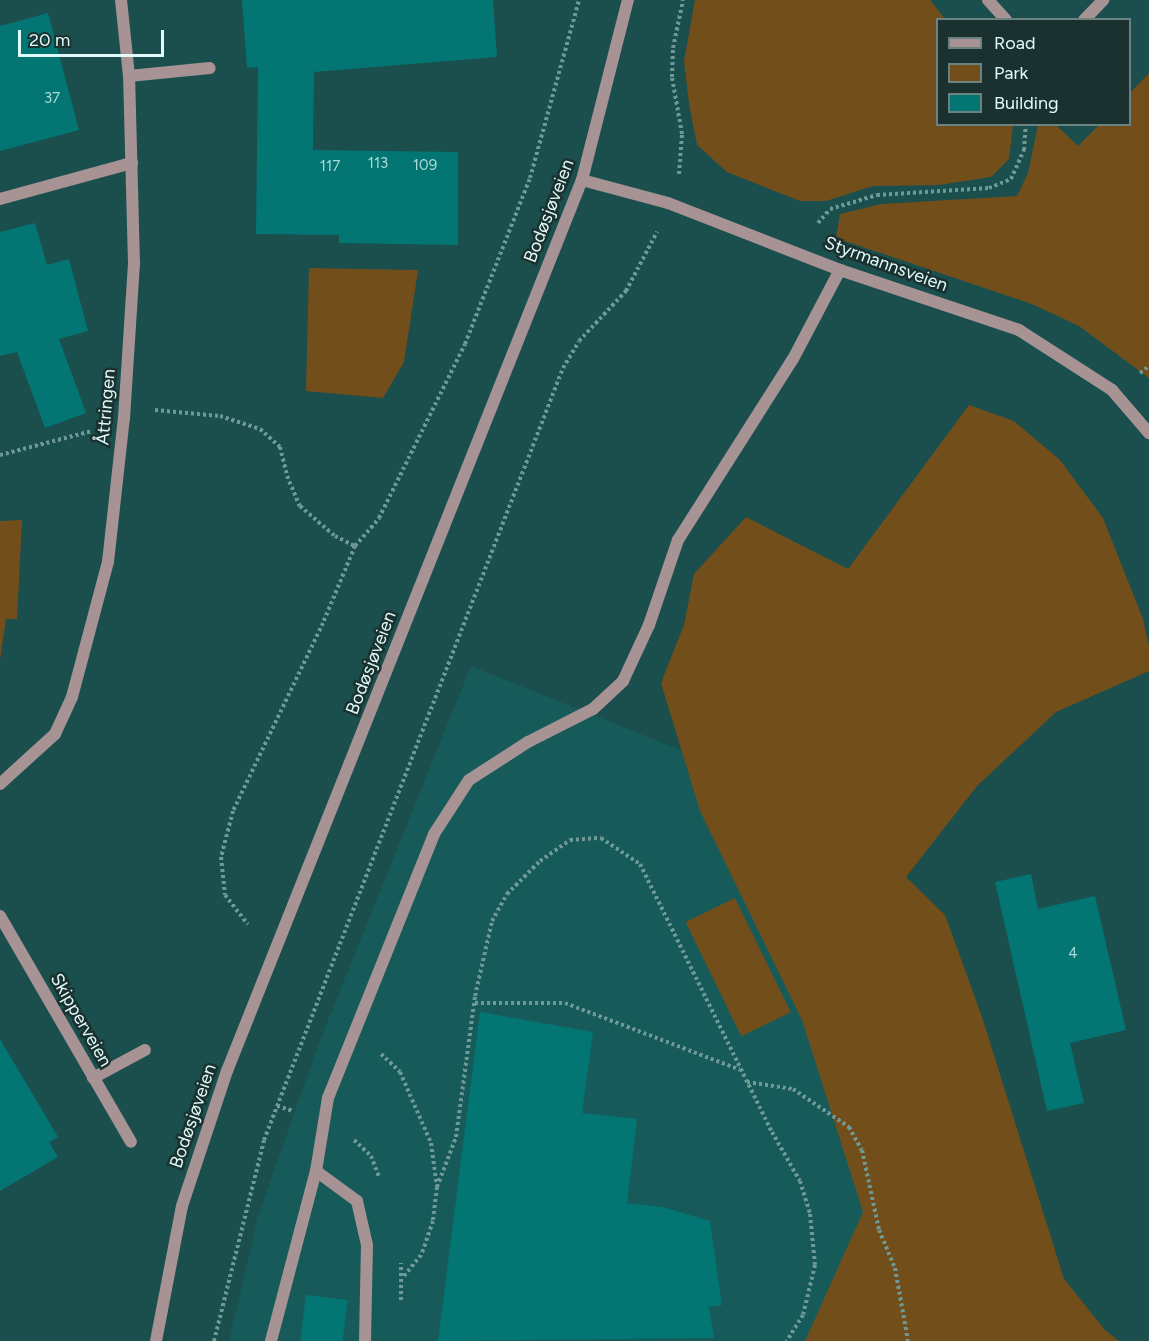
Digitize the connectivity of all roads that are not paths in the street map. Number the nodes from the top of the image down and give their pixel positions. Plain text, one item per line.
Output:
1 (121, 0) edge
2 (628, 0) edge
3 (988, 0) edge
4 (1102, 0) edge
5 (1004, 18) edge
6 (1086, 18) edge
7 (210, 68) dead end
8 (129, 76) junction
9 (132, 163) junction
10 (582, 180) junction
11 (0, 199) edge
12 (840, 270) junction
13 (1149, 432) edge
14 (0, 784) edge
15 (0, 916) edge
16 (145, 1050) dead end
17 (93, 1077) junction
18 (131, 1142) dead end
19 (316, 1171) junction
20 (156, 1341) edge
21 (271, 1341) edge
22 (365, 1341) edge

1 - 8 street, Åttringen
2 - 10 street, Bodøsjøveien
3 - 5 street
4 - 6 street
7 - 8 street
8 - 9 street, Åttringen
9 - 11 street
9 - 14 street, Åttringen
10 - 12 street, Styrmannsveien
10 - 20 street, Bodøsjøveien
12 - 13 street, Styrmannsveien
12 - 19 street
15 - 17 street, Skipperveien
16 - 17 street
17 - 18 street, Skipperveien
19 - 21 street
19 - 22 street

